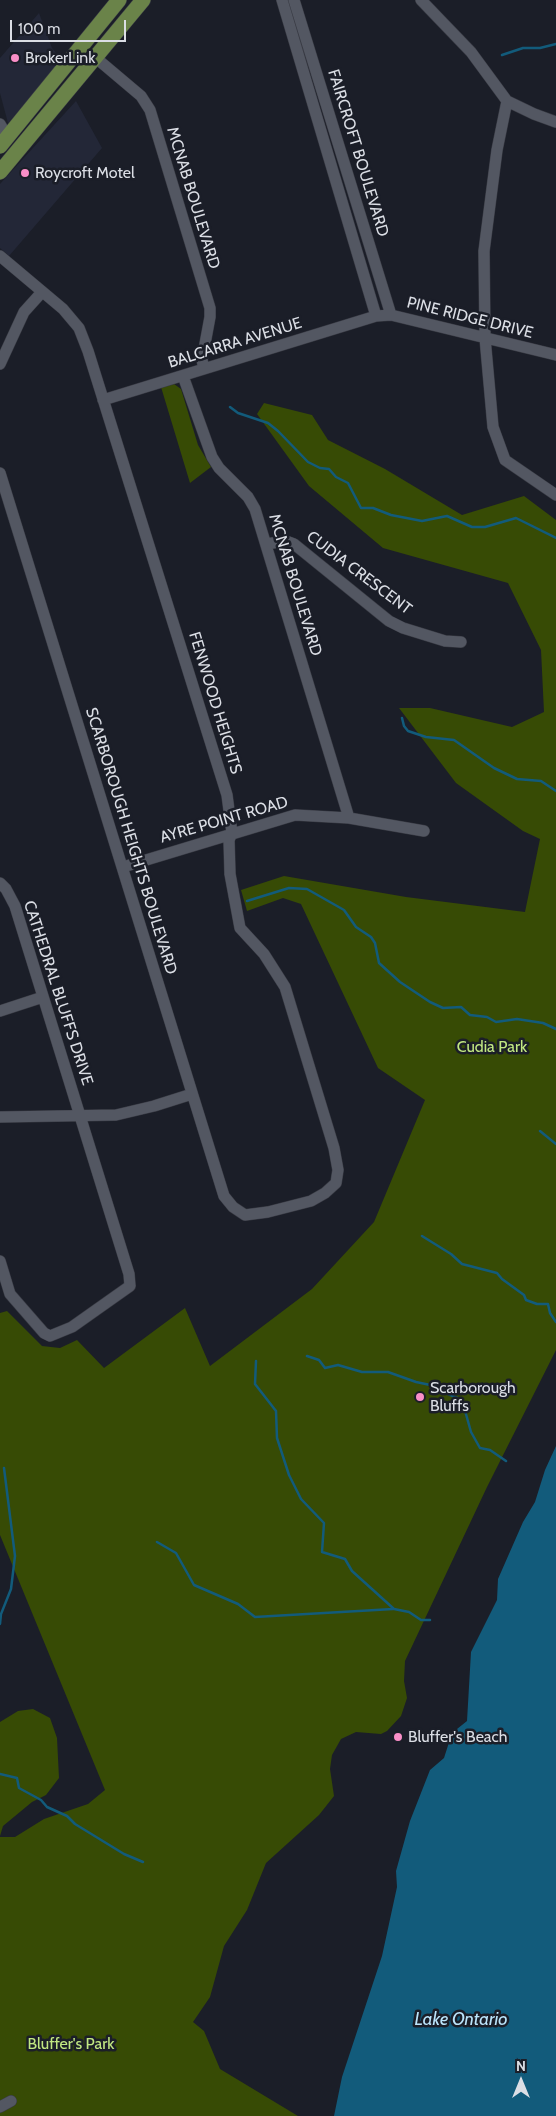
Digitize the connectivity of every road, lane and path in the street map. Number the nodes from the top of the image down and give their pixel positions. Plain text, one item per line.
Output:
1 (119, 0) edge
2 (143, 0) edge
3 (282, 0) edge
4 (294, 0) edge
5 (422, 0) edge
6 (96, 58) junction
7 (507, 101) junction
8 (556, 122) edge
9 (0, 124) edge
10 (4, 142) edge
11 (0, 172) edge
12 (0, 256) edge
13 (42, 292) junction
14 (391, 315) junction
15 (376, 316) junction
16 (485, 338) junction
17 (556, 355) edge
18 (0, 364) edge
19 (204, 369) junction
20 (183, 376) junction
21 (103, 400) junction
22 (0, 473) edge
23 (556, 495) edge
24 (266, 544) junction
25 (461, 642) dead end
26 (349, 818) junction
27 (424, 832) dead end
28 (232, 833) junction
29 (123, 867) junction
30 (0, 883) edge
31 (43, 997) junction
32 (0, 1010) edge
33 (192, 1094) junction
34 (80, 1116) junction
35 (0, 1117) edge
36 (240, 1212) joint
37 (0, 1261) edge
38 (11, 2101) dead end
39 (0, 2107) edge

1 - 10 main road
2 - 6 main road
3 - 15 street, FAIRCROFT BOULEVARD
4 - 14 street, FAIRCROFT BOULEVARD
5 - 7 street
6 - 11 main road
6 - 19 street, MCNAB BOULEVARD
7 - 8 street
7 - 16 street
9 - 10 street
12 - 13 street, FENWOOD HEIGHTS
13 - 18 street
13 - 21 street, FENWOOD HEIGHTS
14 - 15 street, PINE RIDGE DRIVE
14 - 16 street, PINE RIDGE DRIVE
15 - 19 street, BALCARRA AVENUE
16 - 17 street, PINE RIDGE DRIVE
16 - 23 street
19 - 20 street, BALCARRA AVENUE
20 - 21 street, BALCARRA AVENUE
20 - 24 street, MCNAB BOULEVARD
21 - 28 street, FENWOOD HEIGHTS
22 - 29 street, SCARBOROUGH HEIGHTS BOULEVARD
24 - 25 street, CUDIA CRESCENT
24 - 26 street, MCNAB BOULEVARD
26 - 27 street, AYRE POINT ROAD
26 - 28 street, AYRE POINT ROAD
28 - 29 street, AYRE POINT ROAD
28 - 36 street, FENWOOD HEIGHTS
29 - 33 street, SCARBOROUGH HEIGHTS BOULEVARD
30 - 31 street, CATHEDRAL BLUFFS DRIVE
31 - 32 street
31 - 34 street, CATHEDRAL BLUFFS DRIVE
33 - 34 street
33 - 36 street, SCARBOROUGH HEIGHTS BOULEVARD
34 - 35 street
34 - 37 street, CATHEDRAL BLUFFS DRIVE
38 - 39 street

